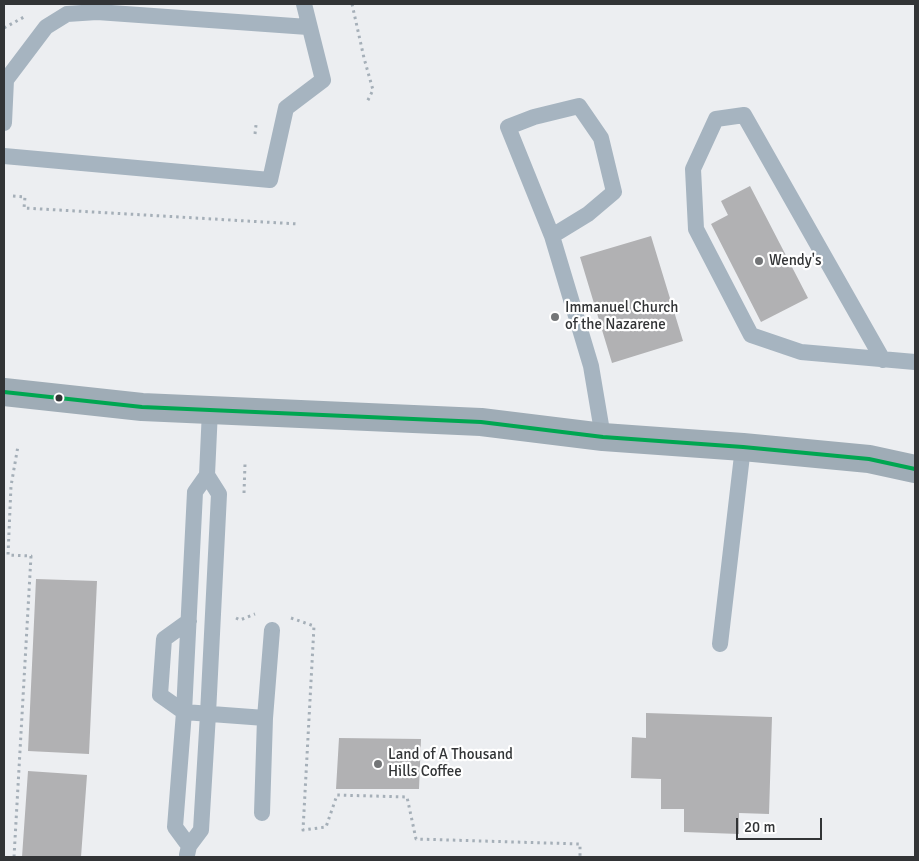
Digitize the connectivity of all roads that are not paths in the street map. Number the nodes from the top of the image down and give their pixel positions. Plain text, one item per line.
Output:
1 (304, 4) edge
2 (308, 27) junction
3 (5, 80) edge
4 (4, 123) edge
5 (4, 156) edge
6 (552, 236) junction
7 (883, 360) junction
8 (915, 362) edge
9 (4, 392) edge
10 (210, 410) junction
11 (603, 437) junction
12 (743, 447) junction
13 (915, 469) edge
14 (207, 475) junction
15 (189, 621) junction
16 (272, 630) dead end
17 (720, 644) dead end
18 (184, 712) junction
19 (208, 714) junction
20 (266, 718) junction
21 (262, 813) dead end
22 (190, 854) edge

1 - 2 lane
2 - 3 lane
2 - 5 lane
3 - 4 lane
6 - 6 lane
6 - 11 lane
7 - 7 lane
7 - 8 lane
9 - 10 main road
10 - 11 main road
10 - 14 lane
11 - 12 main road
12 - 13 main road
12 - 17 lane
14 - 15 lane
14 - 19 lane
15 - 18 lane
15 - 18 lane
16 - 20 lane
18 - 19 lane
18 - 22 lane
19 - 20 lane
19 - 22 lane
20 - 21 lane

